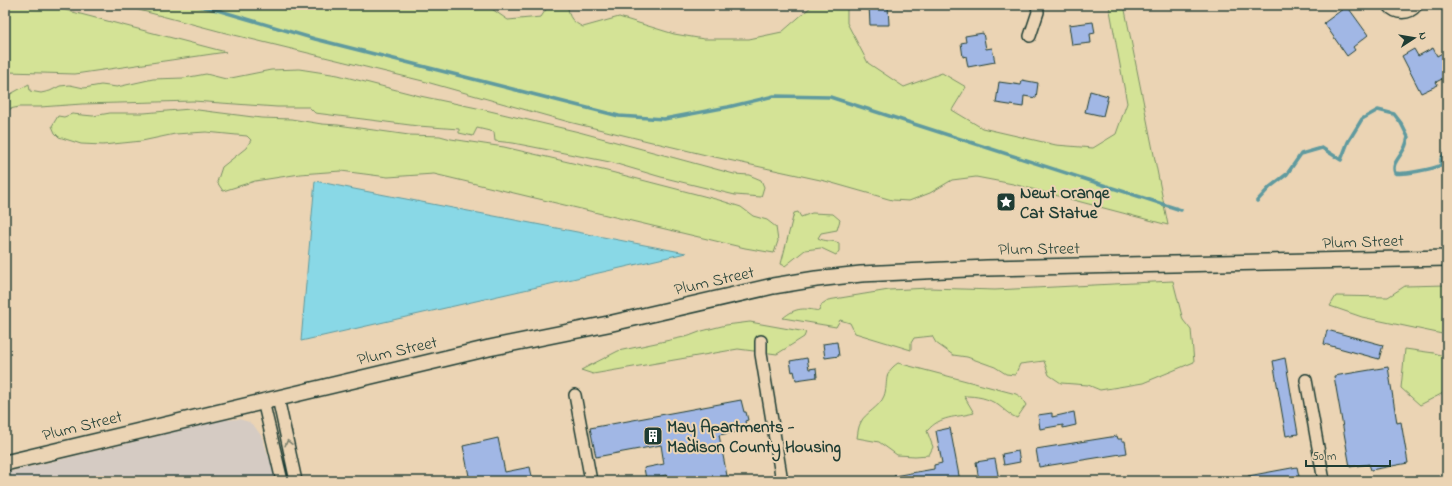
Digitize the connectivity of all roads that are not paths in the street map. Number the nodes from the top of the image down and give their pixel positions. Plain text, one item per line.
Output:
1 (1037, 5) edge
2 (1388, 5) edge
3 (1418, 5) edge
4 (1030, 36) dead end
5 (1447, 258) edge
6 (761, 341) dead end
7 (1306, 380) dead end
8 (575, 395) dead end
9 (278, 398) junction
10 (263, 401) junction
11 (5, 463) edge
12 (282, 481) edge
13 (296, 481) edge
14 (591, 481) edge
15 (782, 481) edge
16 (1324, 481) edge

1 - 4 street
2 - 3 street
5 - 9 main road, Plum Street
6 - 15 street
7 - 16 street
8 - 14 street
9 - 10 main road, Plum Street
13 -> 9 street
10 - 11 main road, Plum Street
10 - 12 street

